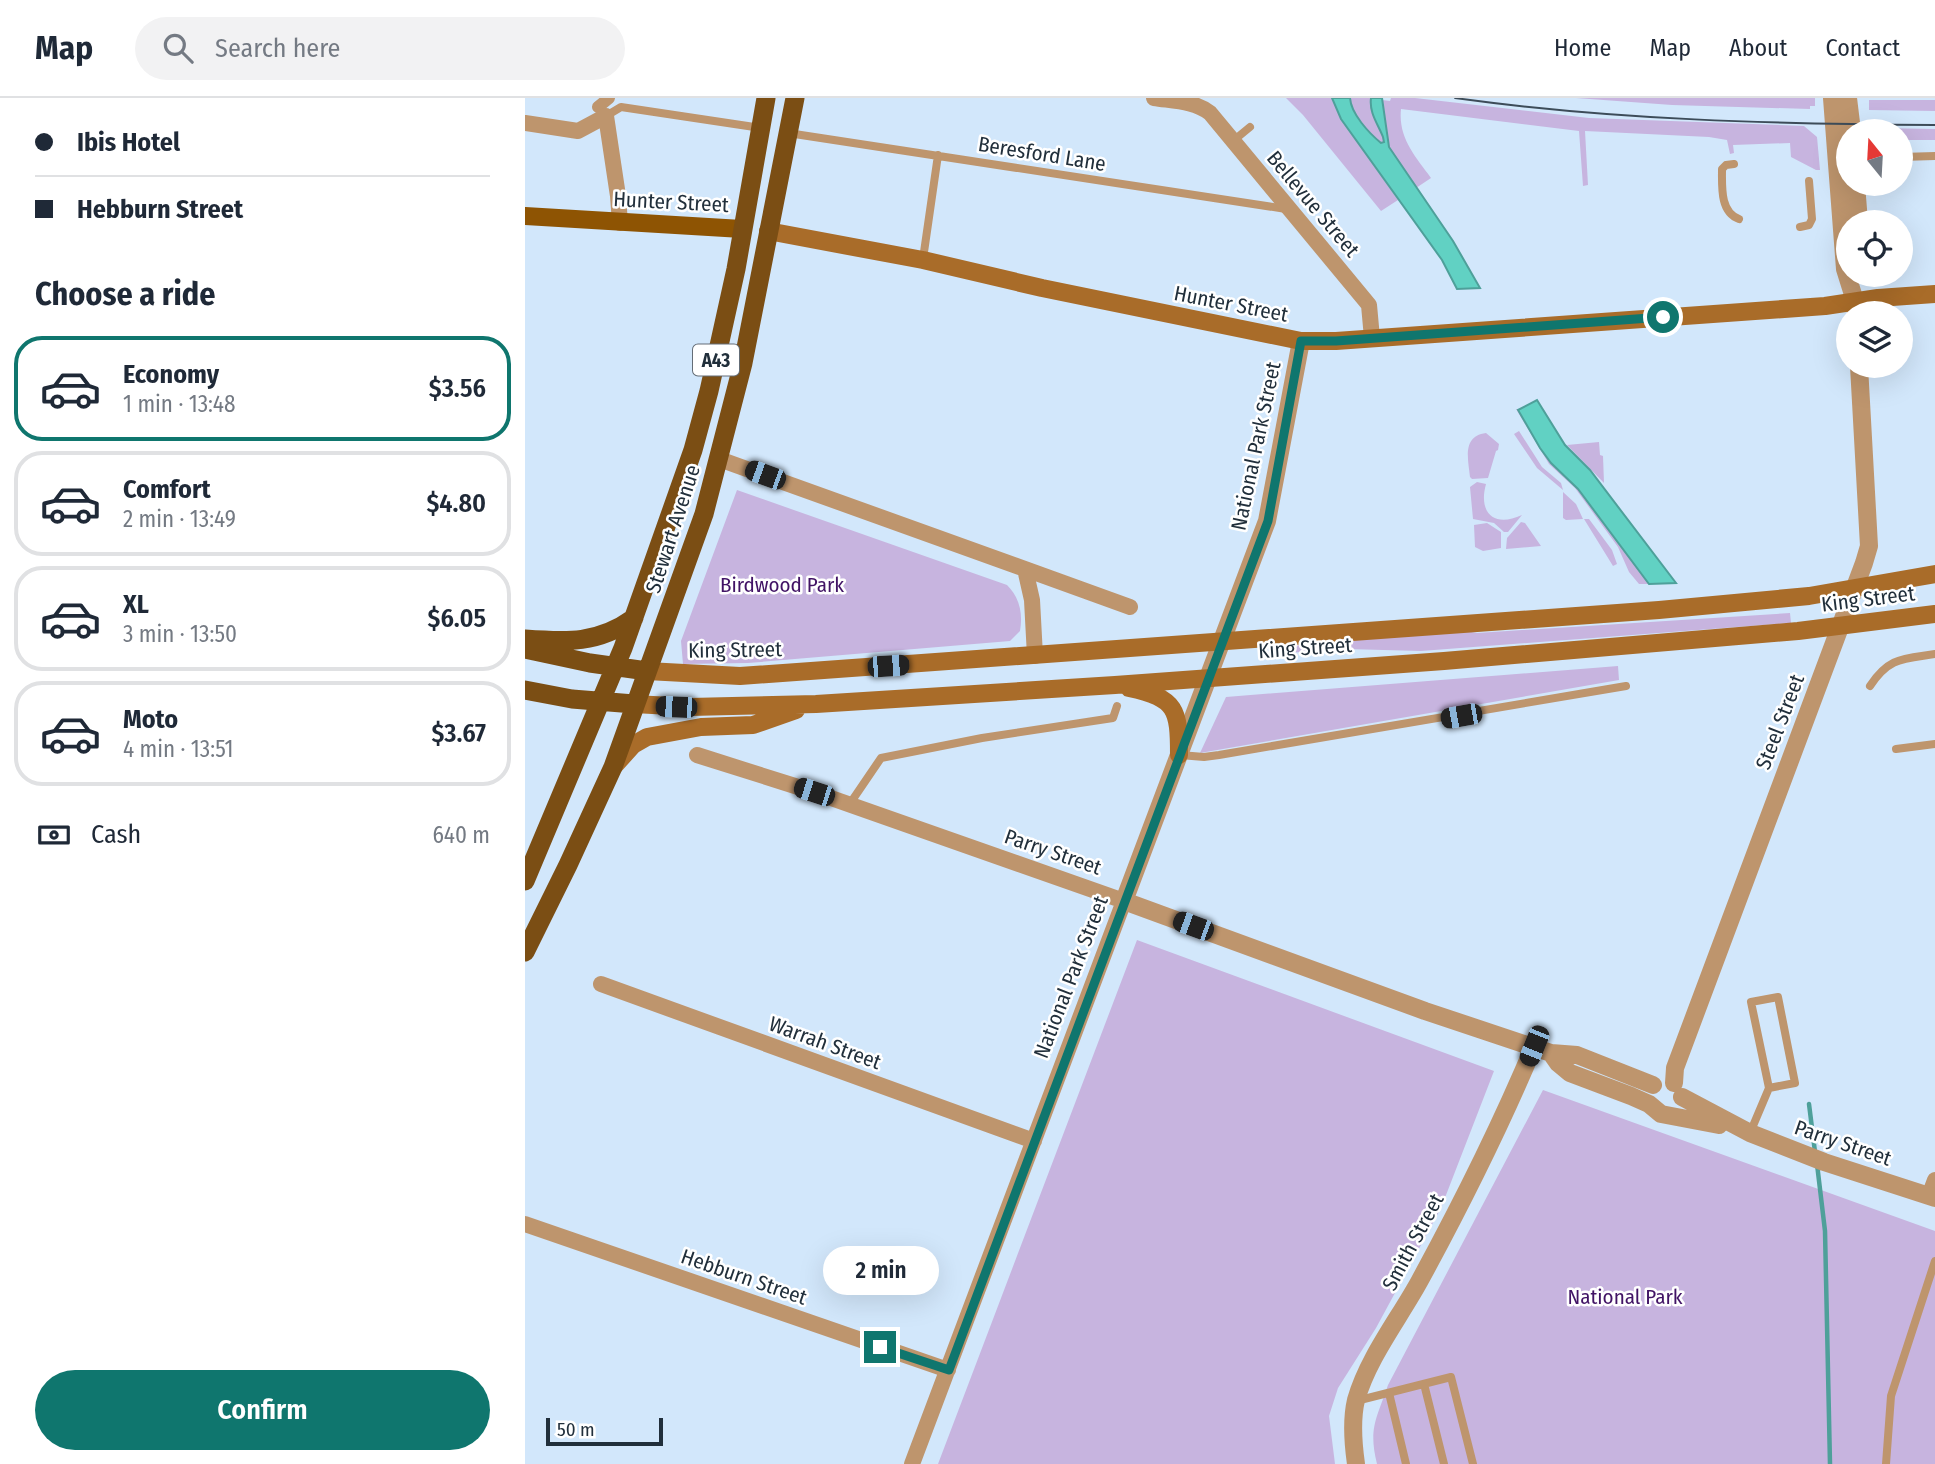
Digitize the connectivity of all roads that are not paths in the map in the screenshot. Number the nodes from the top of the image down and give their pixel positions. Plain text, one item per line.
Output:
1 (609, 98) edge
2 (766, 98) edge
3 (795, 98) edge
4 (1154, 98) edge
5 (1832, 98) edge
6 (1848, 98) edge
7 (602, 112) junction
8 (1851, 119) edge
9 (525, 123) edge
10 (1250, 127) dead end
11 (761, 128) junction
12 (787, 133) junction
13 (1233, 141) junction
14 (939, 155) junction
15 (1935, 156) edge
16 (1913, 157) edge
17 (1734, 164) dead end
18 (1809, 181) dead end
19 (1292, 210) junction
20 (525, 216) edge
21 (1739, 219) dead end
22 (620, 223) junction
23 (1801, 227) dead end
24 (742, 229) junction
25 (768, 230) junction
26 (923, 260) junction
27 (1935, 294) edge
28 (1854, 301) edge
29 (1892, 301) edge
30 (1836, 306) edge
31 (1372, 338) junction
32 (1301, 341) junction
33 (1860, 378) edge
34 (719, 459) junction
35 (1025, 569) junction
36 (1935, 574) edge
37 (1855, 588) junction
38 (1130, 607) dead end
39 (1935, 614) edge
40 (634, 618) junction
41 (1842, 625) junction
42 (525, 639) edge
43 (1222, 640) junction
44 (525, 649) edge
45 (1935, 654) edge
46 (1035, 656) junction
47 (615, 666) junction
48 (646, 671) junction
49 (1209, 677) junction
50 (1115, 685) junction
51 (1870, 686) dead end
52 (1626, 687) dead end
53 (525, 690) edge
54 (599, 702) junction
55 (634, 704) junction
56 (816, 704) junction
57 (1117, 706) dead end
58 (1935, 744) edge
59 (1896, 749) dead end
60 (697, 755) dead end
61 (1179, 755) junction
62 (613, 767) junction
63 (849, 805) junction
64 (525, 881) edge
65 (1124, 901) junction
66 (525, 952) edge
67 (601, 984) dead end
68 (1534, 1046) junction
69 (1551, 1053) junction
70 (1653, 1086) junction
71 (1769, 1088) junction
72 (1678, 1090) junction
73 (1649, 1104) junction
74 (1669, 1114) junction
75 (1743, 1131) junction
76 (1034, 1141) junction
77 (1933, 1191) edge
78 (525, 1224) edge
79 (1935, 1261) edge
80 (1934, 1273) edge
81 (949, 1370) junction
82 (1424, 1384) junction
83 (1389, 1393) junction
84 (1356, 1401) junction
85 (912, 1464) edge
86 (1356, 1464) edge
87 (1406, 1464) edge
88 (1444, 1464) edge
89 (1473, 1464) edge
90 (1886, 1464) edge

1 - 7 street
2 - 11 highway, Stewart Avenue / A43
3 - 12 highway, Stewart Avenue / A43
4 - 13 street, Bellevue Street
5 - 28 street
6 - 8 street
7 - 9 street
7 - 11 lane
7 - 22 street
10 - 13 lane
11 - 24 highway, Stewart Avenue / A43
12 - 14 lane, Beresford Lane
12 - 25 highway, Stewart Avenue / A43
13 - 19 street, Bellevue Street
14 - 19 lane, Beresford Lane
14 - 26 lane
15 - 16 lane
17 - 21 lane
18 - 23 lane
19 - 31 street, Bellevue Street
20 - 22 main road, Hunter Street
22 - 24 main road, Hunter Street
24 - 25 highway, Hunter Street
24 - 40 highway, Stewart Avenue / A43
25 - 26 main road, Hunter Street
25 - 34 highway, Stewart Avenue / A43
26 - 32 main road, Hunter Street
27 - 29 main road, Hunter Street
30 - 31 main road, Hunter Street
31 - 32 main road, Hunter Street
32 - 43 street, National Park Street
33 - 37 street, Steel Street
34 - 35 street
34 - 48 highway, Stewart Avenue / A43
35 - 38 street
35 - 46 street
36 - 37 main road, King Street
37 - 41 street, Steel Street
37 - 43 main road, King Street
39 - 41 main road, King Street
40 - 42 highway
40 - 47 highway, Stewart Avenue / A43
41 - 49 main road, King Street
41 - 72 street, Steel Street
43 - 46 main road, King Street
43 - 49 street, National Park Street
44 - 47 highway
45 - 51 lane
46 - 48 main road, King Street
47 - 48 highway
47 - 54 highway, Stewart Avenue / A43
48 - 55 highway, Stewart Avenue / A43
49 - 50 main road, King Street
49 - 61 street, National Park Street
50 - 56 main road, King Street
50 - 61 main road
52 - 61 lane
53 - 54 highway
54 - 55 highway
54 - 64 highway, Stewart Avenue / A43
55 - 56 main road, King Street
55 - 62 highway, Stewart Avenue / A43
56 - 62 main road
57 - 63 lane
58 - 59 lane
60 - 63 street, Parry Street
61 - 65 street, National Park Street
62 - 66 highway, Stewart Avenue / A43
63 - 65 street, Parry Street
65 - 68 street, Parry Street
65 - 76 street, National Park Street
67 - 76 street, Warrah Street
68 - 69 street, Parry Street
68 - 84 street, Smith Street
69 - 70 street, Parry Street
69 - 73 street, Parry Street
70 - 72 street
70 - 73 street
71 - 71 lane
71 - 75 lane
72 - 74 street
72 - 75 street, Parry Street
73 - 74 street, Parry Street
74 - 75 street, Parry Street
75 - 77 street, Parry Street
76 - 81 street, National Park Street
78 - 81 street, Hebburn Street
79 - 80 lane
80 - 90 lane
81 - 85 street, National Park Street
82 - 83 lane
82 - 88 lane
82 - 89 lane
83 - 84 lane
83 - 87 lane
84 - 86 street, Smith Street

